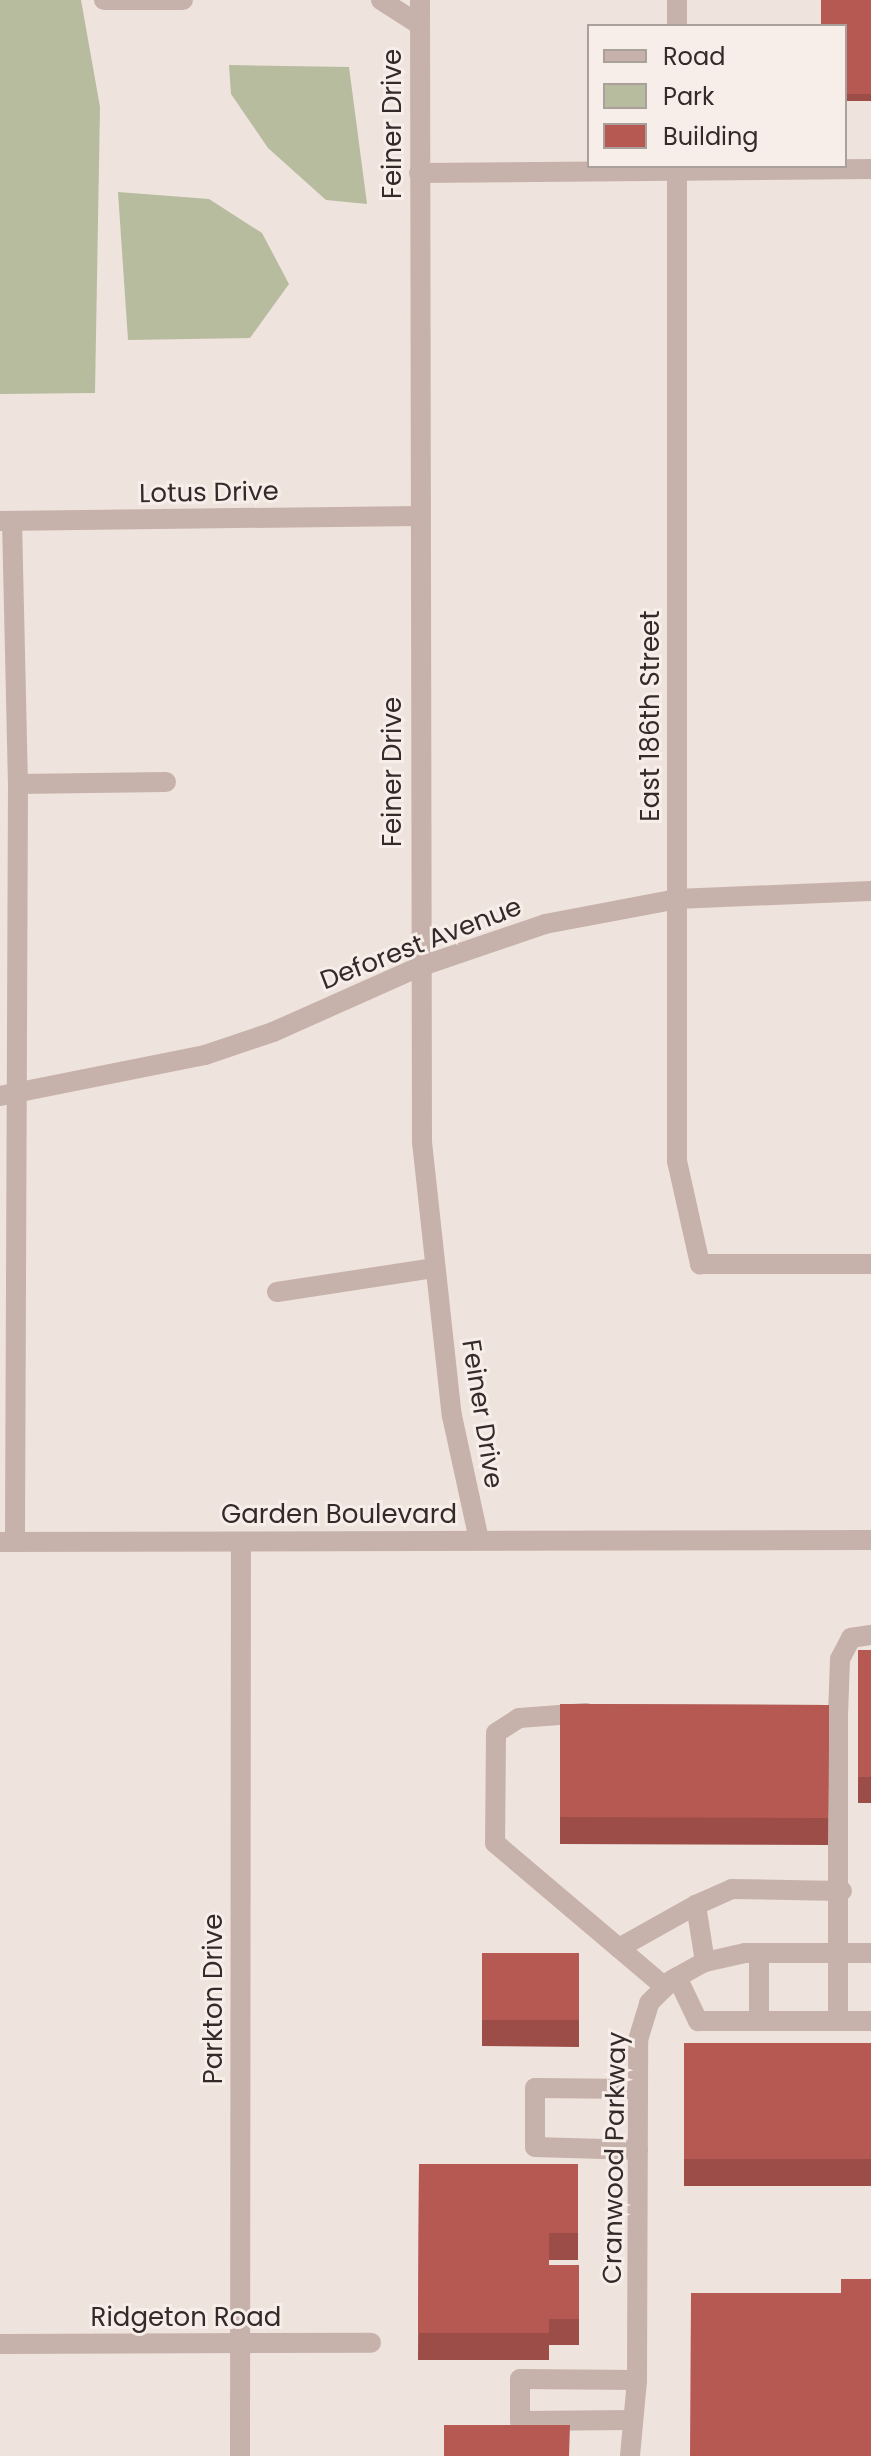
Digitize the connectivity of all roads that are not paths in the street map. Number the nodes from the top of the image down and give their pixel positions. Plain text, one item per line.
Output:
1 (104, 0) edge
2 (183, 0) edge
3 (381, 0) edge
4 (420, 0) edge
5 (677, 0) edge
6 (677, 24) edge
7 (420, 25) junction
8 (677, 169) edge
9 (871, 169) edge
10 (419, 173) junction
11 (419, 516) junction
12 (6, 521) edge
13 (166, 782) dead end
14 (18, 784) junction
15 (871, 891) edge
16 (677, 899) junction
17 (419, 967) junction
18 (7, 1096) edge
19 (871, 1264) edge
20 (433, 1268) junction
21 (277, 1292) dead end
22 (479, 1540) junction
23 (871, 1540) edge
24 (8, 1542) edge
25 (241, 1542) junction
26 (871, 1635) edge
27 (607, 1714) edge
28 (776, 1715) edge
29 (838, 1716) junction
30 (842, 1891) junction
31 (696, 1905) junction
32 (619, 1948) junction
33 (838, 1952) junction
34 (759, 1953) junction
35 (871, 1953) edge
36 (705, 1962) junction
37 (671, 1982) junction
38 (759, 2021) junction
39 (838, 2021) junction
40 (871, 2021) edge
41 (638, 2089) junction
42 (638, 2150) junction
43 (371, 2343) dead end
44 (0, 2344) edge
45 (240, 2344) junction
46 (637, 2380) junction
47 (631, 2420) junction
48 (240, 2456) edge
49 (630, 2456) edge

1 - 2 street
3 - 7 street
4 - 7 street, Feiner Drive
5 - 6 street
7 - 10 street, Feiner Drive
8 - 9 street
8 - 10 street
8 - 16 street, East 186th Street
10 - 11 street, Feiner Drive
11 - 12 street, Lotus Drive
11 - 17 street, Feiner Drive
12 - 14 street
13 - 14 street
14 - 18 street
15 - 16 street, Deforest Avenue
16 - 17 street, Deforest Avenue
16 - 19 street, East 186th Street
17 - 18 street, Deforest Avenue
17 - 20 street, Feiner Drive
18 - 24 street
20 - 21 street
20 - 22 street, Feiner Drive
22 - 23 street, Garden Boulevard
22 - 25 street, Garden Boulevard
24 - 25 street, Garden Boulevard
25 - 45 street, Parkton Drive
26 - 29 street
27 - 32 street
28 - 29 street
29 - 30 street
30 - 31 street
30 - 33 street
31 - 32 street
31 - 36 street
32 - 37 street
33 - 34 street, Cranwood Parkway
33 - 35 street, Cranwood Parkway
33 - 39 street
34 - 36 street, Cranwood Parkway
34 - 38 street
36 - 37 street, Cranwood Parkway
37 - 38 street
37 - 41 street, Cranwood Parkway
38 - 39 street
39 - 40 street
41 - 42 street, Cranwood Parkway
41 - 42 street
42 - 46 street, Cranwood Parkway
43 - 45 street, Ridgeton Road
44 - 45 street, Ridgeton Road
45 - 48 street, Parkton Drive
46 - 47 street, Cranwood Parkway
46 - 47 street
47 - 49 street, Cranwood Parkway

